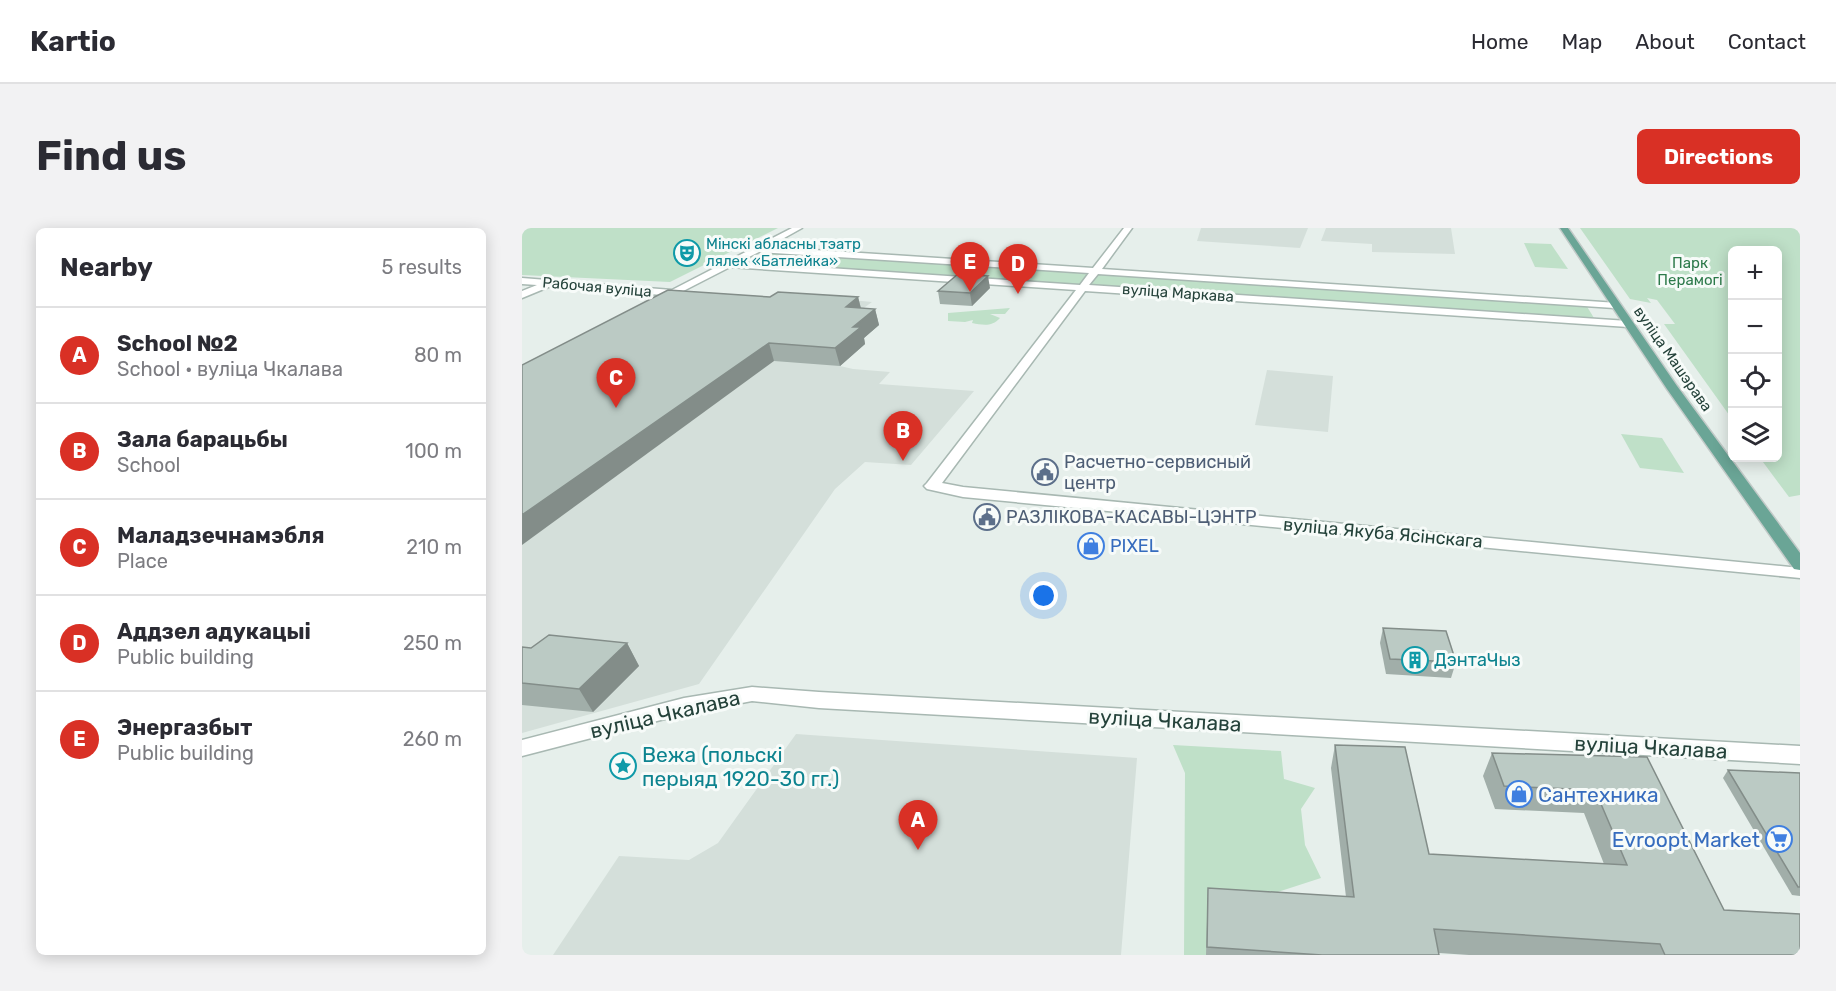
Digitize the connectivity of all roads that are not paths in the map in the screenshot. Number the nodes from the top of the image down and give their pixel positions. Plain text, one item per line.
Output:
1 (798, 228) edge
2 (1128, 228) edge
3 (1564, 228) edge
4 (756, 249) junction
5 (728, 264) junction
6 (1094, 271) junction
7 (522, 281) edge
8 (550, 283) junction
9 (1083, 287) junction
10 (673, 293) junction
11 (522, 295) edge
12 (1614, 305) junction
13 (642, 309) edge
14 (1628, 324) junction
15 (1800, 565) edge
16 (1800, 573) edge
17 (527, 748) edge
18 (1800, 755) edge

1 - 4 street
2 - 6 street, вуліца Якуба Ясінскага
3 - 12 main road, вуліца Машэрава
4 - 5 street
4 - 6 street, вуліца Маркава
5 - 9 street, вуліца Маркава
5 - 10 street
6 - 9 street, вуліца Якуба Ясінскага
6 - 12 street, вуліца Маркава
7 - 8 street, Рабочая вуліца
8 - 10 street, Рабочая вуліца
8 - 11 street
9 - 14 street, вуліца Маркава
9 - 16 street, вуліца Якуба Ясінскага
10 - 13 street
12 - 14 main road, вуліца Машэрава
14 - 15 main road, вуліца Машэрава
17 - 18 street, вуліца Чкалава

